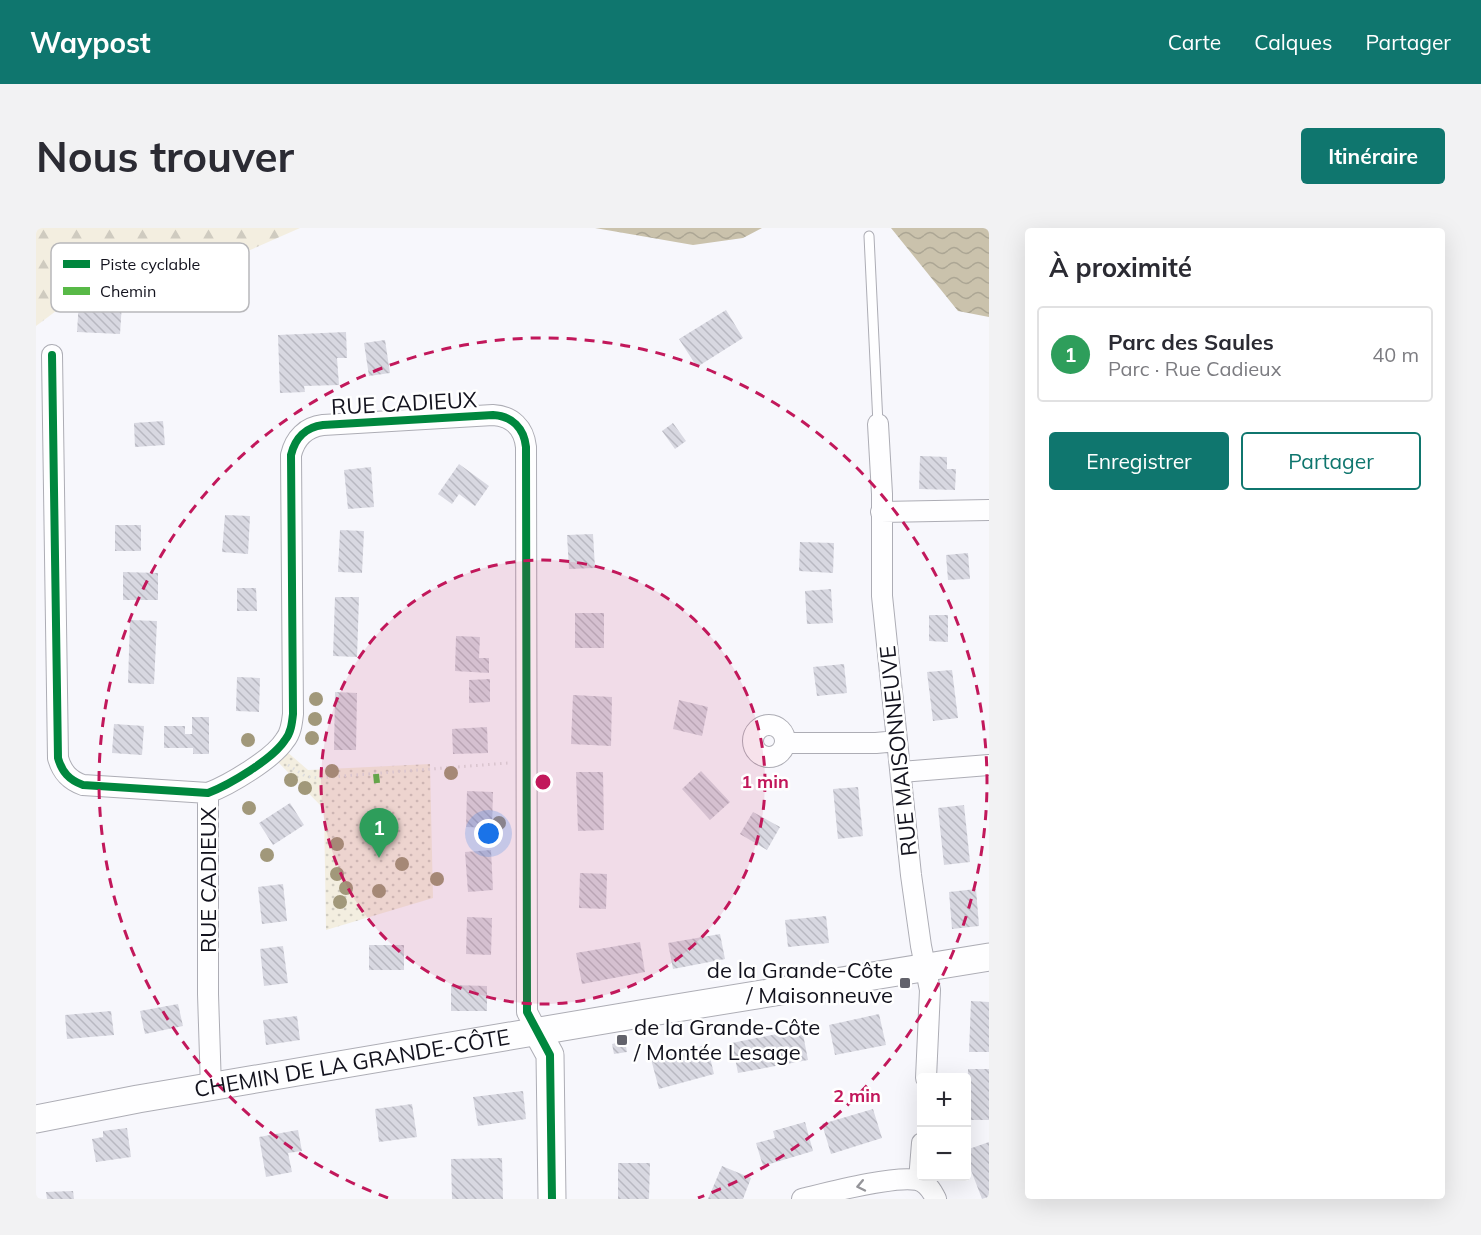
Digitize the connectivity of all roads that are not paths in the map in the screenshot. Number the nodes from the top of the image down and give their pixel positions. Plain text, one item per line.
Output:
1 (869, 236) dead end
2 (52, 355) dead end
3 (878, 424) joint
4 (989, 510) edge
5 (881, 512) junction
6 (897, 741) junction
7 (786, 743) dead end
8 (989, 765) edge
9 (901, 772) junction
10 (208, 793) junction
11 (989, 957) edge
12 (926, 967) junction
13 (538, 1033) junction
14 (926, 1073) edge
15 (212, 1088) junction
16 (36, 1119) edge
17 (917, 1180) edge
18 (920, 1181) edge
19 (552, 1199) edge
20 (802, 1199) edge
21 (936, 1199) edge

1 - 3 lane
2 - 10 street
3 - 5 street, RUE MAISONNEUVE
4 - 5 street
5 - 6 street, RUE MAISONNEUVE
6 - 7 street
6 - 9 street, RUE MAISONNEUVE
8 - 9 street
9 - 12 street, RUE MAISONNEUVE
10 - 13 street, RUE CADIEUX
10 - 15 street, RUE CADIEUX
11 - 12 main road, CHEMIN DE LA GRANDE-CÔTE
12 - 13 main road, CHEMIN DE LA GRANDE-CÔTE
12 - 14 street, RUE MAISONNEUVE
13 - 15 main road, CHEMIN DE LA GRANDE-CÔTE
13 - 19 main road
15 - 16 main road, CHEMIN DE LA GRANDE-CÔTE
17 -> 20 street
18 - 21 street

